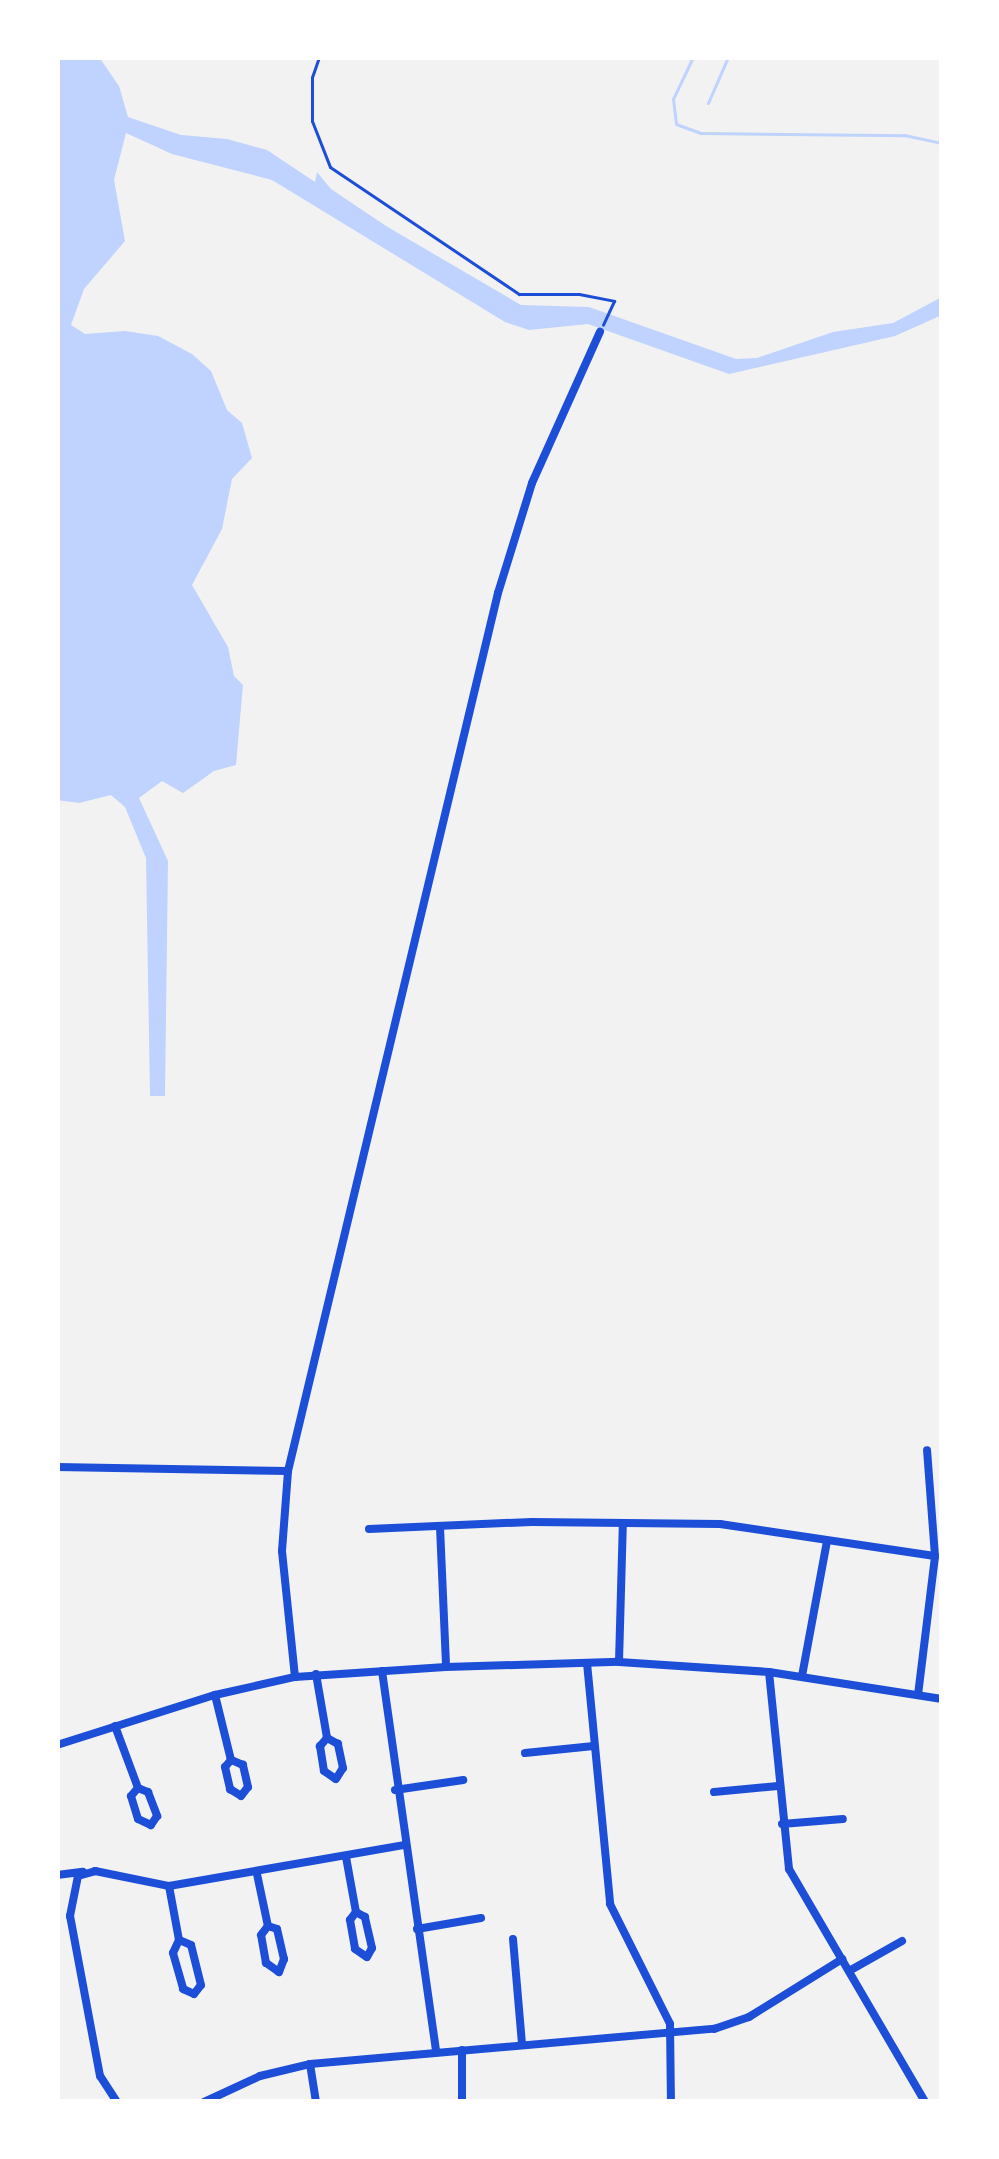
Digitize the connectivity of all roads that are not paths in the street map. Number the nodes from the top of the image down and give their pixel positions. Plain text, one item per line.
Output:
1 (600, 332) dead end
2 (927, 1450) dead end
3 (57, 1467) edge
4 (288, 1471) junction
5 (939, 1518) edge
6 (623, 1523) junction
7 (440, 1527) junction
8 (369, 1529) dead end
9 (827, 1541) junction
10 (935, 1556) junction
11 (929, 1627) junction
12 (942, 1629) edge
13 (619, 1662) junction
14 (587, 1663) junction
15 (446, 1667) junction
16 (382, 1671) junction
17 (769, 1672) junction
18 (316, 1674) junction
19 (802, 1676) junction
20 (296, 1677) junction
21 (215, 1695) junction
22 (918, 1695) junction
23 (942, 1699) edge
24 (115, 1726) junction
25 (327, 1738) junction
26 (57, 1745) edge
27 (594, 1746) junction
28 (525, 1753) dead end
29 (232, 1760) junction
30 (463, 1780) dead end
31 (779, 1786) junction
32 (138, 1788) junction
33 (395, 1790) junction
34 (714, 1792) dead end
35 (843, 1819) dead end
36 (782, 1824) junction
37 (403, 1846) junction
38 (346, 1857) junction
39 (84, 1872) junction
40 (256, 1874) junction
41 (57, 1875) edge
42 (169, 1886) junction
43 (356, 1912) junction
44 (481, 1918) dead end
45 (268, 1926) junction
46 (417, 1929) junction
47 (179, 1940) junction
48 (513, 1940) dead end
49 (902, 1941) dead end
50 (842, 1959) junction
51 (849, 1971) junction
52 (671, 2033) junction
53 (522, 2045) junction
54 (462, 2050) junction
55 (436, 2052) junction
56 (310, 2064) junction
57 (117, 2102) edge
58 (203, 2102) edge
59 (316, 2102) edge
60 (462, 2102) edge
61 (670, 2102) edge
62 (925, 2102) edge

1 - 4 street
2 - 5 street
3 - 4 street
4 - 20 street
5 - 10 street
6 - 7 street
6 - 9 street
6 - 13 street
7 - 8 street
7 - 15 street
9 - 10 street
9 - 19 street
10 - 11 street
11 - 12 street
11 - 22 street
13 - 14 street
13 - 17 street
14 - 15 street
14 - 27 street
15 - 16 street
16 - 18 street
16 - 33 street
17 - 19 street
17 - 31 street
18 - 20 street
18 - 25 street
19 - 22 street
20 - 21 street
21 - 24 street
21 - 29 street
22 - 23 street
24 - 26 street
24 - 32 street
25 - 25 street
27 - 28 street
27 - 52 street
29 - 29 street
30 - 33 street
31 - 34 street
31 - 36 street
32 - 32 street
33 - 37 street
35 - 36 street
36 - 50 street
37 - 38 street
37 - 46 street
38 - 40 street
38 - 43 street
39 - 41 street
39 - 42 street
39 - 57 street
40 - 42 street
40 - 45 street
42 - 47 street
43 - 43 street
44 - 46 street
45 - 45 street
46 - 55 street
47 - 47 street
48 - 53 street
49 - 51 street
50 - 51 street
50 - 52 street
51 - 62 street
52 - 53 street
52 - 61 street
53 - 54 street
54 - 55 street
54 - 60 street
55 - 56 street
56 - 58 street
56 - 59 street

